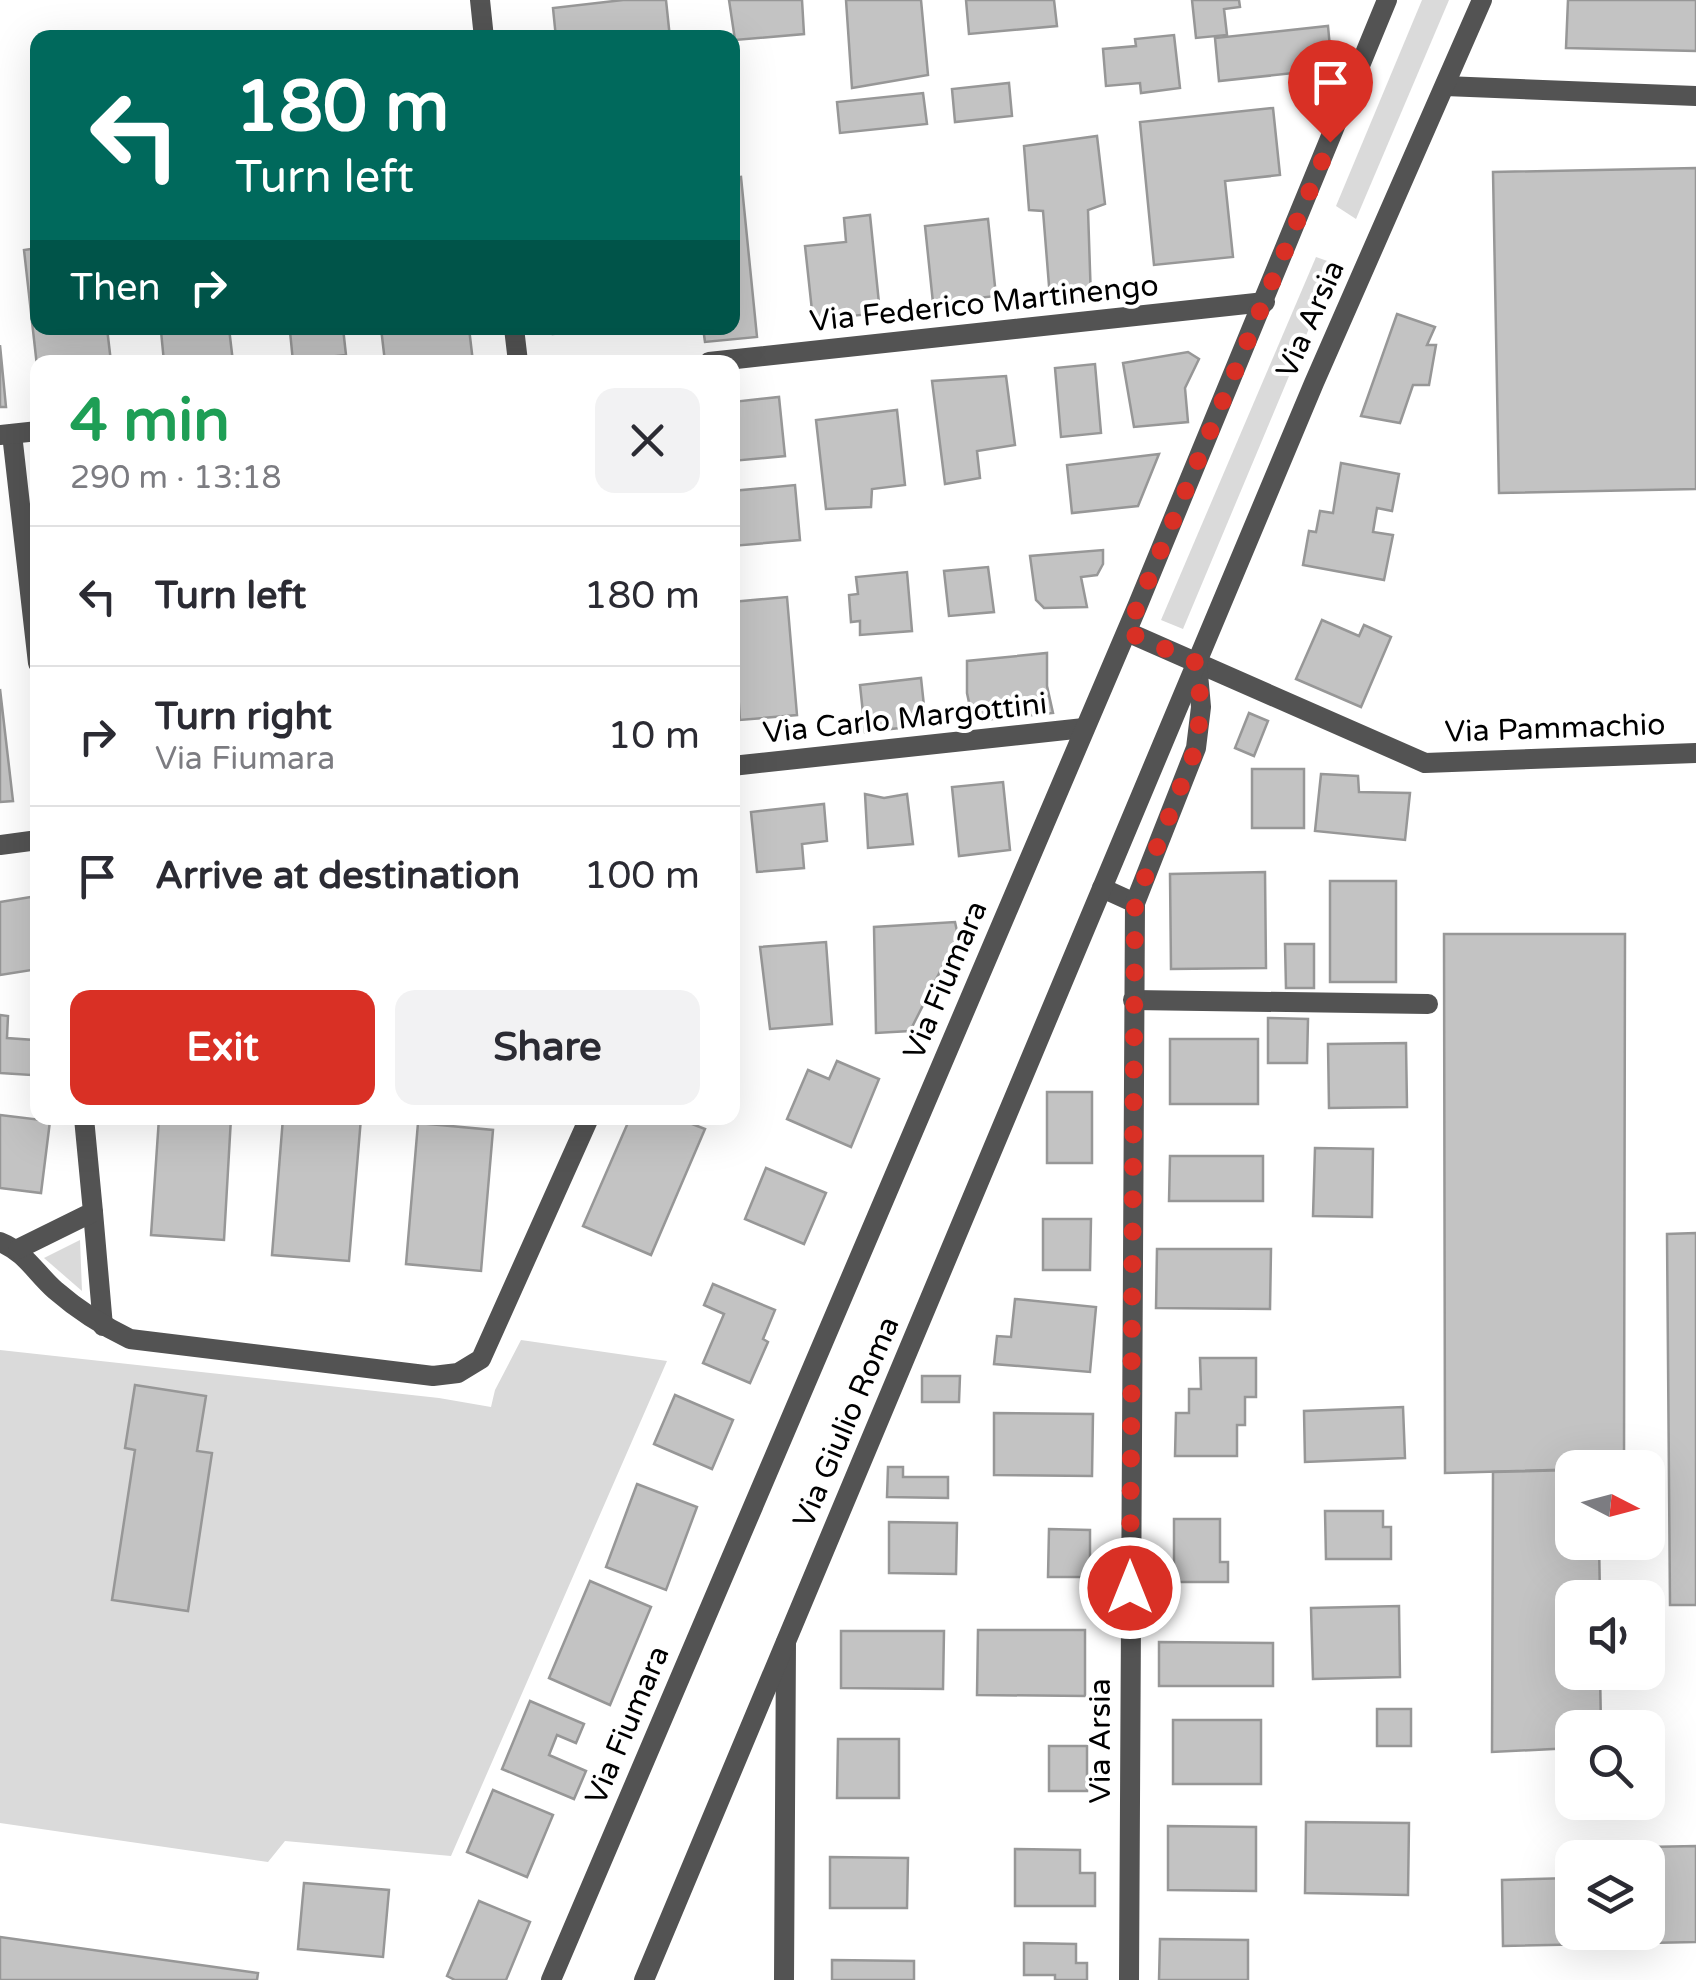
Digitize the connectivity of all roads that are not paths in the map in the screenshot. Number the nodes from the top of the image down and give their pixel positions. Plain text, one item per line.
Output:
1 (480, 0) edge
2 (1387, 0) edge
3 (1482, 0) edge
4 (483, 30) edge
5 (1445, 86) junction
6 (1696, 96) edge
7 (1265, 302) junction
8 (740, 359) edge
9 (6, 435) edge
10 (30, 607) edge
11 (1127, 632) junction
12 (1197, 663) junction
13 (1084, 728) junction
14 (1696, 753) edge
15 (740, 765) edge
16 (30, 841) edge
17 (0, 845) edge
18 (1102, 888) junction
19 (1135, 903) junction
20 (1134, 1000) junction
21 (1428, 1004) dead end
22 (85, 1125) edge
23 (586, 1125) edge
24 (93, 1212) junction
25 (9, 1246) edge
26 (103, 1326) junction
27 (786, 1642) junction
28 (550, 1980) edge
29 (644, 1980) edge
30 (784, 1980) edge
31 (1128, 1980) edge

1 - 4 street
2 - 7 street, Via Fiumara
3 - 5 street, Via Arsia
5 - 6 street
5 - 12 street, Via Arsia
7 - 8 street, Via Federico Martinengo
7 - 11 street, Via Fiumara
9 - 10 street
11 - 12 street, Via Pammachio
11 - 13 street, Via Fiumara
12 - 14 street, Via Pammachio
12 - 18 street, Via Arsia
12 - 19 street, Via Arsia
13 - 15 street, Via Carlo Margottini
13 - 28 street, Via Fiumara
16 - 17 street
18 - 19 street
18 - 27 street, Via Giulio Roma
19 - 20 street, Via Arsia
20 - 21 street
20 - 31 street, Via Arsia
22 - 24 street
23 - 26 street
24 - 25 street
24 - 26 street
25 - 26 street
27 - 29 street, Via Giulio Roma
27 - 30 street

